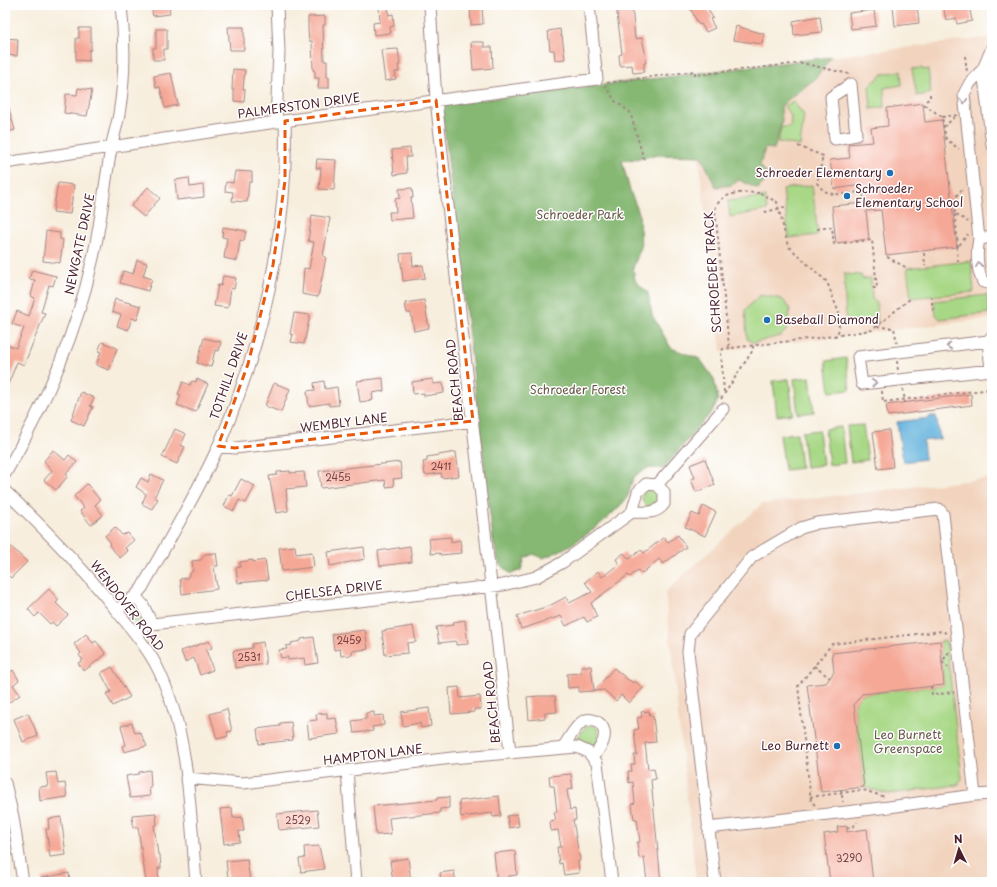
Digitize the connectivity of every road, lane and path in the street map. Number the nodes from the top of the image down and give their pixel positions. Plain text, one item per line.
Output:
1 (121, 5) edge
2 (277, 5) edge
3 (430, 5) edge
4 (589, 5) edge
5 (992, 48) edge
6 (983, 69) junction
7 (852, 79) junction
8 (930, 94) dead end
9 (436, 100) junction
10 (942, 117) junction
11 (280, 121) junction
12 (945, 126) junction
13 (992, 145) edge
14 (798, 146) dead end
15 (111, 147) junction
16 (960, 149) dead end
17 (644, 160) dead end
18 (5, 163) edge
19 (964, 186) dead end
20 (862, 192) dead end
21 (785, 207) dead end
22 (779, 208) junction
23 (765, 211) dead end
24 (955, 214) junction
25 (969, 223) dead end
26 (817, 229) dead end
27 (992, 237) edge
28 (979, 239) junction
29 (958, 247) dead end
30 (924, 253) dead end
31 (887, 257) dead end
32 (925, 266) dead end
33 (908, 268) dead end
34 (992, 284) edge
35 (872, 288) dead end
36 (931, 296) dead end
37 (911, 298) dead end
38 (989, 309) dead end
39 (935, 310) dead end
40 (992, 312) edge
41 (834, 336) junction
42 (990, 338) edge
43 (753, 346) junction
44 (731, 348) junction
45 (881, 382) junction
46 (992, 389) edge
47 (725, 393) junction
48 (720, 412) joint
49 (473, 421) junction
50 (218, 446) junction
51 (5, 474) edge
52 (657, 485) junction
53 (5, 491) edge
54 (632, 512) junction
55 (492, 586) junction
56 (135, 596) junction
57 (117, 610) junction
58 (152, 624) junction
59 (134, 632) junction
60 (948, 635) dead end
61 (949, 646) dead end
62 (950, 652) junction
63 (950, 658) dead end
64 (951, 665) dead end
65 (814, 666) junction
66 (830, 678) dead end
67 (954, 685) dead end
68 (931, 686) dead end
69 (563, 747) junction
70 (510, 752) junction
71 (593, 756) junction
72 (347, 771) junction
73 (186, 778) junction
74 (5, 783) edge
75 (842, 789) dead end
76 (842, 793) junction
77 (992, 794) edge
78 (975, 795) junction
79 (810, 797) junction
80 (888, 797) dead end
81 (843, 804) dead end
82 (815, 807) dead end
83 (857, 817) dead end
84 (708, 828) junction
85 (847, 828) dead end
86 (23, 882) edge
87 (196, 882) edge
88 (356, 882) edge
89 (612, 882) edge
90 (715, 882) edge

1 - 15 street, NEWGATE DRIVE
2 - 11 street, TOTHILL DRIVE
3 - 9 street, BEACH ROAD
4 - 9 street, PALMERSTON DRIVE
5 - 6 street
6 - 13 street
6 -> 28 street
7 - 7 street
7 - 17 path
8 - 10 path
9 - 11 street, PALMERSTON DRIVE
9 - 49 street, BEACH ROAD
10 - 12 path
10 - 12 path
11 - 15 street, PALMERSTON DRIVE
11 - 50 street, TOTHILL DRIVE
12 - 16 path
14 - 20 path
15 - 18 street, PALMERSTON DRIVE
15 - 51 street, NEWGATE DRIVE
19 - 24 path
21 - 22 path
22 - 23 path
22 - 41 path
22 - 44 path, SCHROEDER TRACK
24 - 25 path
24 - 29 path
26 - 35 path
27 - 28 street
34 -> 28 street
30 - 32 path
31 - 33 path
36 - 39 path
37 - 41 path, SCHROEDER TRACK
38 - 40 path
41 - 43 path, SCHROEDER TRACK
42 - 45 street
42 -> 45 street
43 - 44 path, SCHROEDER TRACK
43 - 47 path
44 - 47 path
45 - 46 path
47 - 48 path
48 - 52 street
49 - 50 street, WEMBLY LANE
49 - 55 street, BEACH ROAD
50 - 56 street, TOTHILL DRIVE
52 - 54 street
52 - 54 street
53 - 57 street, WENDOVER ROAD
54 - 55 street, CHELSEA DRIVE
55 - 58 street, CHELSEA DRIVE
55 - 70 street, BEACH ROAD
56 - 57 street, TOTHILL DRIVE
56 - 58 street
57 - 59 street, WENDOVER ROAD
58 - 59 street, CHELSEA DRIVE
59 - 73 street, WENDOVER ROAD
60 - 65 path
61 - 62 path
62 - 63 path
62 - 64 path
65 - 66 path
65 - 79 path
67 - 68 path
69 - 70 street, HAMPTON LANE
69 - 71 street, HAMPTON LANE
69 - 71 street
70 - 72 street, HAMPTON LANE
71 - 89 street
72 - 73 street, HAMPTON LANE
72 - 88 street
73 - 87 street, WENDOVER ROAD
74 - 86 street
75 - 76 path
76 - 79 path
76 - 80 path
76 - 81 path
77 - 78 street
78 - 84 street
78 - 84 street
79 - 82 path
83 - 85 path
84 - 90 street

